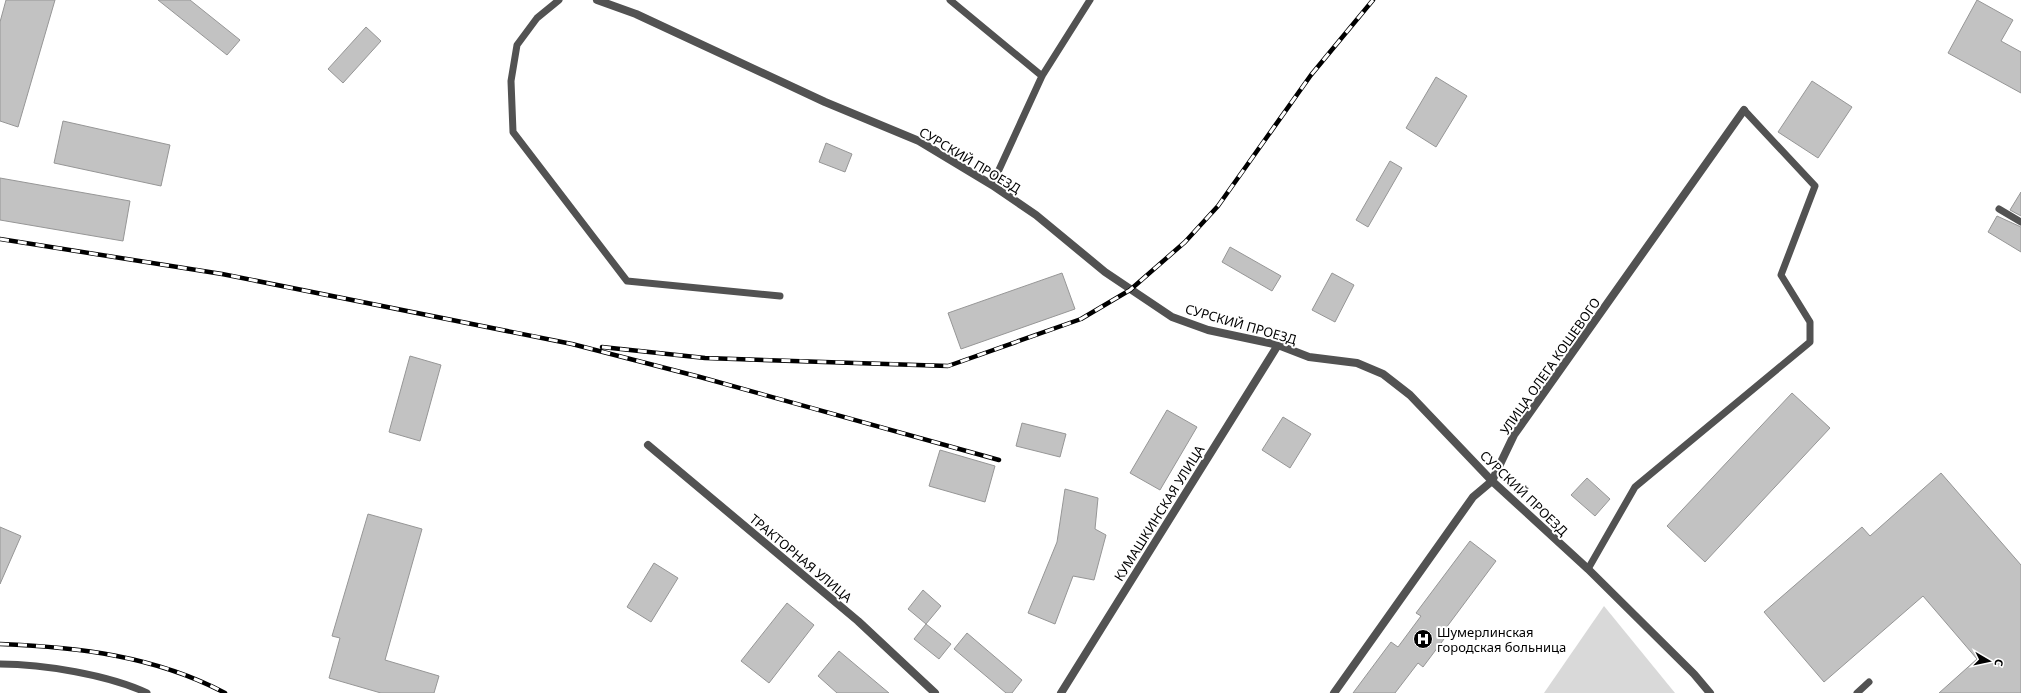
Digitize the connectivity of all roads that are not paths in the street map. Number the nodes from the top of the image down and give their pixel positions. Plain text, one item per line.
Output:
1 (559, 0) edge
2 (597, 0) edge
3 (950, 0) edge
4 (1090, 0) edge
5 (1042, 76) junction
6 (1744, 110) joint
7 (992, 185) junction
8 (1999, 209) dead end
9 (2021, 222) edge
10 (780, 296) dead end
11 (1278, 345) junction
12 (648, 445) dead end
13 (1492, 481) junction
14 (1588, 569) junction
15 (0, 664) edge
16 (1869, 682) dead end
17 (148, 693) edge
18 (935, 693) edge
19 (1061, 693) edge
20 (1334, 693) edge
21 (1710, 693) edge
22 (1857, 693) edge

1 - 10 lane
2 - 7 street, СУРСКИЙ ПРОЕЗД
3 - 5 lane
4 - 5 lane
5 - 7 lane
6 - 13 street, УЛИЦА ОЛЕГА КОШЕВОГО
6 - 14 lane
7 - 11 street, СУРСКИЙ ПРОЕЗД
8 - 9 lane
11 - 13 street, СУРСКИЙ ПРОЕЗД
11 - 19 street, КУМАШКИНСКАЯ УЛИЦА
12 - 18 street, ТРАКТОРНАЯ УЛИЦА
13 - 14 street, СУРСКИЙ ПРОЕЗД
13 - 20 street, УЛИЦА ОЛЕГА КОШЕВОГО
14 - 21 street, СУРСКИЙ ПРОЕЗД
15 - 17 lane
16 - 22 lane

